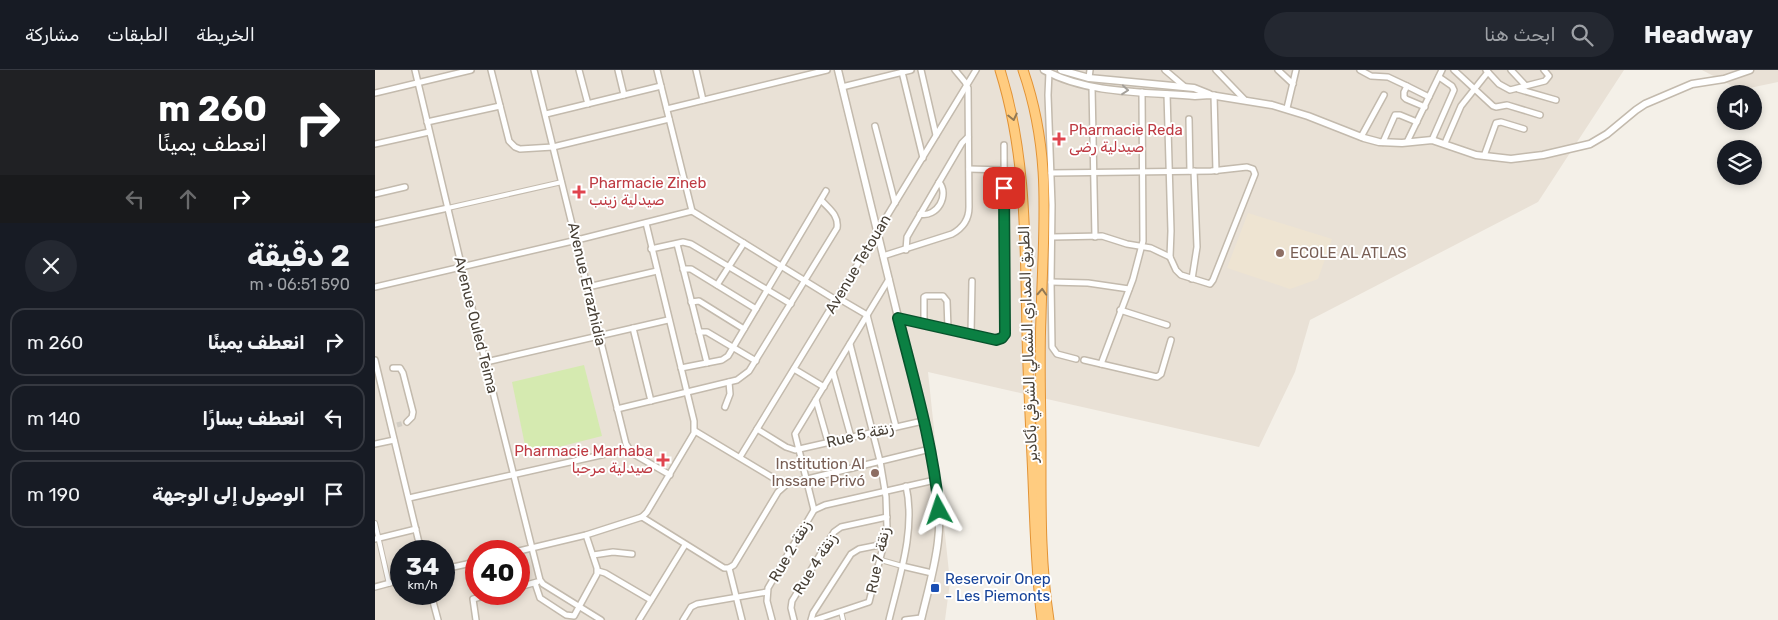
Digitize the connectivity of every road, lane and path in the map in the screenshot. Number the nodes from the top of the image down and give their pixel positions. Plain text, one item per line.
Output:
1 (415, 70) edge
2 (471, 70) edge
3 (491, 70) edge
4 (534, 70) edge
5 (579, 70) edge
6 (618, 70) edge
7 (657, 70) edge
8 (696, 70) edge
9 (827, 70) edge
10 (838, 70) edge
11 (911, 70) edge
12 (921, 70) edge
13 (955, 70) edge
14 (976, 70) edge
15 (1000, 70) edge
16 (1023, 70) edge
17 (1061, 70) edge
18 (1091, 70) edge
19 (1165, 70) edge
20 (1216, 70) edge
21 (1278, 70) edge
22 (1296, 70) edge
23 (1360, 70) edge
24 (1374, 70) edge
25 (1442, 70) edge
26 (1454, 70) edge
27 (1511, 70) edge
28 (1545, 70) edge
29 (1750, 70) edge
30 (1047, 71) edge
31 (1487, 71) edge
32 (901, 72) junction
33 (803, 73) edge
34 (1371, 76) junction
35 (1439, 77) junction
36 (1089, 78) junction
37 (418, 83) junction
38 (1293, 84) junction
39 (967, 85) junction
40 (661, 86) junction
41 (1407, 86) junction
42 (1526, 86) junction
43 (843, 87) junction
44 (1093, 87) junction
45 (1186, 87) junction
46 (1194, 88) junction
47 (1474, 88) junction
48 (1517, 89) junction
49 (1141, 92) junction
50 (375, 93) edge
51 (1167, 94) junction
52 (623, 95) junction
53 (1212, 95) junction
54 (1384, 95) dead end
55 (1195, 96) junction
56 (1429, 97) junction
57 (1244, 99) junction
58 (703, 100) junction
59 (1556, 100) dead end
60 (587, 104) junction
61 (500, 106) junction
62 (1425, 107) junction
63 (1287, 108) junction
64 (667, 109) junction
65 (545, 114) junction
66 (1540, 115) dead end
67 (669, 119) junction
68 (1189, 119) dead end
69 (427, 122) junction
70 (1417, 122) junction
71 (875, 126) dead end
72 (1524, 129) dead end
73 (429, 132) junction
74 (936, 135) junction
75 (968, 137) junction
76 (1361, 137) junction
77 (1432, 140) junction
78 (1383, 142) junction
79 (1407, 142) junction
80 (1445, 143) junction
81 (375, 144) edge
82 (1003, 146) dead end
83 (553, 147) junction
84 (1485, 156) junction
85 (923, 158) junction
86 (969, 169) junction
87 (1004, 170) junction
88 (1216, 170) junction
89 (1143, 171) junction
90 (1169, 171) junction
91 (1192, 171) junction
92 (1094, 172) junction
93 (1051, 173) junction
94 (562, 182) junction
95 (939, 182) junction
96 (405, 187) dead end
97 (826, 191) dead end
98 (375, 194) edge
99 (821, 200) junction
100 (895, 203) junction
101 (448, 208) junction
102 (692, 211) junction
103 (920, 214) junction
104 (645, 223) junction
105 (375, 224) edge
106 (877, 234) junction
107 (1052, 237) junction
108 (1095, 237) junction
109 (577, 240) junction
110 (744, 243) junction
111 (677, 244) junction
112 (1143, 246) junction
113 (651, 249) junction
114 (906, 250) junction
115 (883, 256) junction
116 (1169, 257) junction
117 (781, 266) junction
118 (729, 267) junction
119 (462, 268) junction
120 (683, 269) junction
121 (657, 271) junction
122 (889, 279) junction
123 (1192, 279) junction
124 (805, 281) junction
125 (972, 281) dead end
126 (1051, 282) junction
127 (717, 285) junction
128 (588, 286) junction
129 (375, 287) edge
130 (1129, 289) junction
131 (767, 290) junction
132 (837, 299) junction
133 (691, 302) junction
134 (791, 304) junction
135 (756, 309) junction
136 (1120, 310) junction
137 (867, 315) junction
138 (898, 318) junction
139 (668, 320) junction
140 (924, 324) junction
141 (1167, 325) dead end
142 (633, 328) junction
143 (745, 329) junction
144 (948, 329) junction
145 (699, 332) junction
146 (971, 334) junction
147 (599, 336) junction
148 (1171, 340) dead end
149 (850, 344) junction
150 (733, 348) junction
151 (1076, 359) dead end
152 (375, 360) edge
153 (1084, 360) dead end
154 (756, 361) junction
155 (486, 362) junction
156 (707, 363) junction
157 (1101, 364) junction
158 (393, 368) dead end
159 (681, 368) junction
160 (794, 369) junction
161 (833, 372) junction
162 (729, 382) junction
163 (824, 387) junction
164 (687, 393) junction
165 (816, 400) junction
166 (651, 401) junction
167 (725, 407) dead end
168 (617, 409) junction
169 (923, 421) junction
170 (407, 422) dead end
171 (397, 425) tunnel mouth
172 (391, 426) junction
173 (896, 427) junction
174 (757, 430) junction
175 (695, 431) junction
176 (873, 432) junction
177 (851, 437) junction
178 (394, 440) junction
179 (828, 442) junction
180 (375, 444) edge
181 (628, 449) junction
182 (798, 449) junction
183 (930, 449) junction
184 (739, 457) junction
185 (880, 461) junction
186 (513, 475) junction
187 (670, 475) junction
188 (805, 478) junction
189 (935, 480) junction
190 (783, 486) junction
191 (906, 486) junction
192 (886, 491) junction
193 (409, 498) junction
194 (814, 510) junction
195 (642, 517) junction
196 (887, 517) junction
197 (375, 523) edge
198 (416, 529) junction
199 (586, 535) junction
200 (377, 538) edge
201 (418, 540) edge
202 (884, 544) junction
203 (685, 545) junction
204 (531, 548) junction
205 (632, 554) dead end
206 (593, 555) junction
207 (881, 560) junction
208 (902, 566) junction
209 (729, 568) junction
210 (598, 571) junction
211 (932, 573) junction
212 (537, 581) junction
213 (530, 583) edge
214 (389, 584) joint
215 (375, 587) edge
216 (767, 592) junction
217 (736, 597) junction
218 (651, 600) junction
219 (434, 605) edge
220 (474, 605) edge
221 (580, 606) junction
222 (841, 611) junction
223 (573, 618) edge
224 (599, 619) edge
225 (921, 619) edge
226 (438, 620) edge
227 (476, 620) edge
228 (639, 620) edge
229 (683, 620) edge
230 (741, 620) edge
231 (772, 620) edge
232 (794, 620) edge
233 (811, 620) edge
234 (815, 620) edge
235 (843, 620) edge
236 (889, 620) edge
237 (905, 620) edge
238 (1042, 620) edge
239 (1049, 620) edge

1 - 37 street, Avenue Ouled Teima
2 - 37 street
3 - 61 street
4 - 65 street, Avenue Errazhidia
5 - 60 street
6 - 52 street
7 - 40 street
8 - 58 street
9 - 33 street
10 - 43 street
11 - 32 street
12 - 74 street
13 - 39 street
14 - 39 street, Avenue Tetouan
15 -> 238 highway, الطريق المداري الشمالي الشرقي بأكادير
239 -> 16 highway, الطريق المداري الشمالي الشرقي بأكادير
17 - 36 street
18 - 36 street
19 - 45 street
20 - 57 street
21 - 38 street
22 - 38 street
23 - 34 street
24 - 34 street
25 - 35 street
26 - 47 street
27 - 42 street
28 - 42 street
29 - 84 street
30 - 44 street
30 - 93 street
31 - 47 street
31 - 48 street
32 - 43 street
32 - 85 street
33 - 58 street
34 - 41 street
35 - 56 street
35 - 77 street
36 - 45 street
37 - 50 street
37 - 69 street, Avenue Ouled Teima
38 - 63 street
39 - 74 street, Avenue Tetouan
39 - 75 street
40 - 52 street
40 - 64 street
41 - 56 street
41 - 62 street
42 - 48 street
43 - 106 street
44 -> 49 street
44 - 92 street
45 - 46 street
46 - 53 street
46 - 55 street
47 - 66 street
47 - 80 street
48 - 59 street
49 - 51 street
49 - 89 street
51 - 55 street
51 - 90 street
52 - 60 street
53 - 55 street
53 - 57 street
53 - 88 street
54 - 76 street
56 - 62 street
57 - 63 street
58 - 64 street
60 - 65 street
61 - 69 street
61 - 83 street
62 - 70 street
63 - 76 street
64 - 67 street
65 - 83 street, Avenue Errazhidia
67 - 83 street
67 - 102 street
68 - 91 street
69 - 73 street, Avenue Ouled Teima
70 - 78 street
70 - 79 street
71 - 100 street
72 - 84 street
73 - 81 street
73 - 101 street, Avenue Ouled Teima
74 - 85 street, Avenue Tetouan
75 - 86 street
75 - 95 street
76 - 78 street
77 - 79 street
77 - 80 street
78 - 79 street
80 - 84 street
82 - 87 street
83 - 94 street, Avenue Errazhidia
85 - 100 street, Avenue Tetouan
86 - 87 street
86 - 114 street
87 - 146 street
88 - 91 street
88 - 123 street
89 - 90 street
89 - 92 street
89 - 112 street
90 - 91 street
90 - 116 street
91 - 123 street
92 - 93 street
92 - 108 street
93 - 107 street
94 - 101 street
94 - 109 street, Avenue Errazhidia
95 - 103 street
95 - 103 street
96 - 98 street
97 - 99 street
99 - 117 street
99 - 124 street
100 - 106 street, Avenue Tetouan
101 - 105 street
101 - 119 street, Avenue Ouled Teima
102 - 104 street
102 - 110 street
103 - 114 street
104 - 109 street
104 - 113 street
106 - 115 street
106 - 132 street, Avenue Tetouan
107 - 108 street
107 - 126 street
108 - 112 street
109 - 119 street
109 - 128 street, Avenue Errazhidia
110 - 117 street
110 - 118 street
111 - 113 street
111 - 118 street
111 - 120 street
112 - 116 street
112 - 130 street
113 - 121 street
114 - 115 street
115 - 122 street
116 - 123 street
117 - 124 street
117 - 131 street
118 - 127 street
118 - 131 street
119 - 129 street
119 - 155 street, Avenue Ouled Teima
120 - 127 street
120 - 133 street
121 - 128 street
121 - 139 street
122 - 137 street
122 - 138 street
124 - 132 street
124 - 134 street
125 - 146 street
126 - 130 street
126 - 151 street
127 - 135 street
128 - 147 street, Avenue Errazhidia
130 - 136 street
131 - 134 street
131 - 135 street
132 - 137 street
132 - 160 street, Avenue Tetouan
133 - 143 street
133 - 145 street
134 - 154 street
135 - 143 street
136 - 141 street
136 - 157 street
137 - 149 street
137 - 173 street
138 - 140 street
138 - 169 street
139 - 142 street
139 - 159 street
140 - 144 street
140 - 144 street
142 - 147 street
142 - 166 street
143 - 150 street
144 - 146 street
145 - 150 street
145 - 156 street
147 - 155 street
147 - 168 street, Avenue Errazhidia
148 - 157 street
149 - 161 street
149 - 176 street, Rue 7 زنقة
150 - 154 street
150 - 156 street
152 - 172 street
153 - 157 street
154 - 162 street
155 - 186 street, Avenue Ouled Teima
156 - 159 street
158 - 170 street
159 - 164 street
160 - 163 street
160 - 174 street, Avenue Tetouan
161 - 163 street
161 - 177 street
162 - 164 street
162 - 167 street
163 - 165 street
164 - 166 street
164 - 175 street
165 - 179 street
165 - 182 street
166 - 168 street
168 - 181 street, Avenue Errazhidia
169 - 173 street, Rue 5 زنقة
169 - 183 street
171 - 172 street
172 - 178 street
173 - 176 street, Rue 5 زنقة
174 - 182 street
174 - 184 street, Avenue Tetouan
175 - 184 street
175 - 187 street
176 - 177 street, Rue 5 زنقة
176 - 185 street, Rue 7 زنقة
177 - 179 street, Rue 5 زنقة
178 - 180 street
178 - 193 street
179 - 182 street, Rue 5 زنقة
181 - 186 street
181 - 187 street
182 - 188 street
183 - 185 street
183 - 189 street
184 - 190 street
185 - 188 street
185 - 192 street, Rue 7 زنقة
186 - 193 street
186 - 204 street, Avenue Ouled Teima
187 - 195 street
188 - 190 street
188 - 194 street
189 - 191 street
189 - 211 street
190 - 209 street
191 - 192 street
191 - 208 street
192 - 194 street
192 - 196 street, Rue 7 زنقة
193 - 198 street
194 - 216 street, Rue 2 زنقة
195 - 199 street
195 - 203 street
196 - 202 street, Rue 7 زنقة
196 - 232 street, Rue 4 زنقة
197 - 200 street
198 - 200 street
198 - 201 street
199 - 204 street
199 - 206 street
200 - 214 street
202 - 207 street, Rue 7 زنقة
202 - 233 street
203 - 209 street
203 - 218 street
204 - 212 street, Avenue Ouled Teima
205 - 206 street
206 - 210 street
207 - 208 street
207 - 222 street, Rue 7 زنقة
208 - 211 street
208 - 236 street
209 - 217 street
210 - 218 street
210 - 221 street
211 - 225 street
212 - 213 street
212 - 221 street
212 - 223 street, Avenue Ouled Teima
214 - 215 street
216 - 217 street, Rue 2 زنقة
216 - 231 street, Rue 2 زنقة
217 - 229 street, Rue 2 زنقة
217 - 230 street
218 - 228 street
219 - 226 street
220 - 227 street
221 - 223 street
221 - 224 street
222 - 234 street, Rue 7 زنقة
222 - 235 street
225 - 237 street

